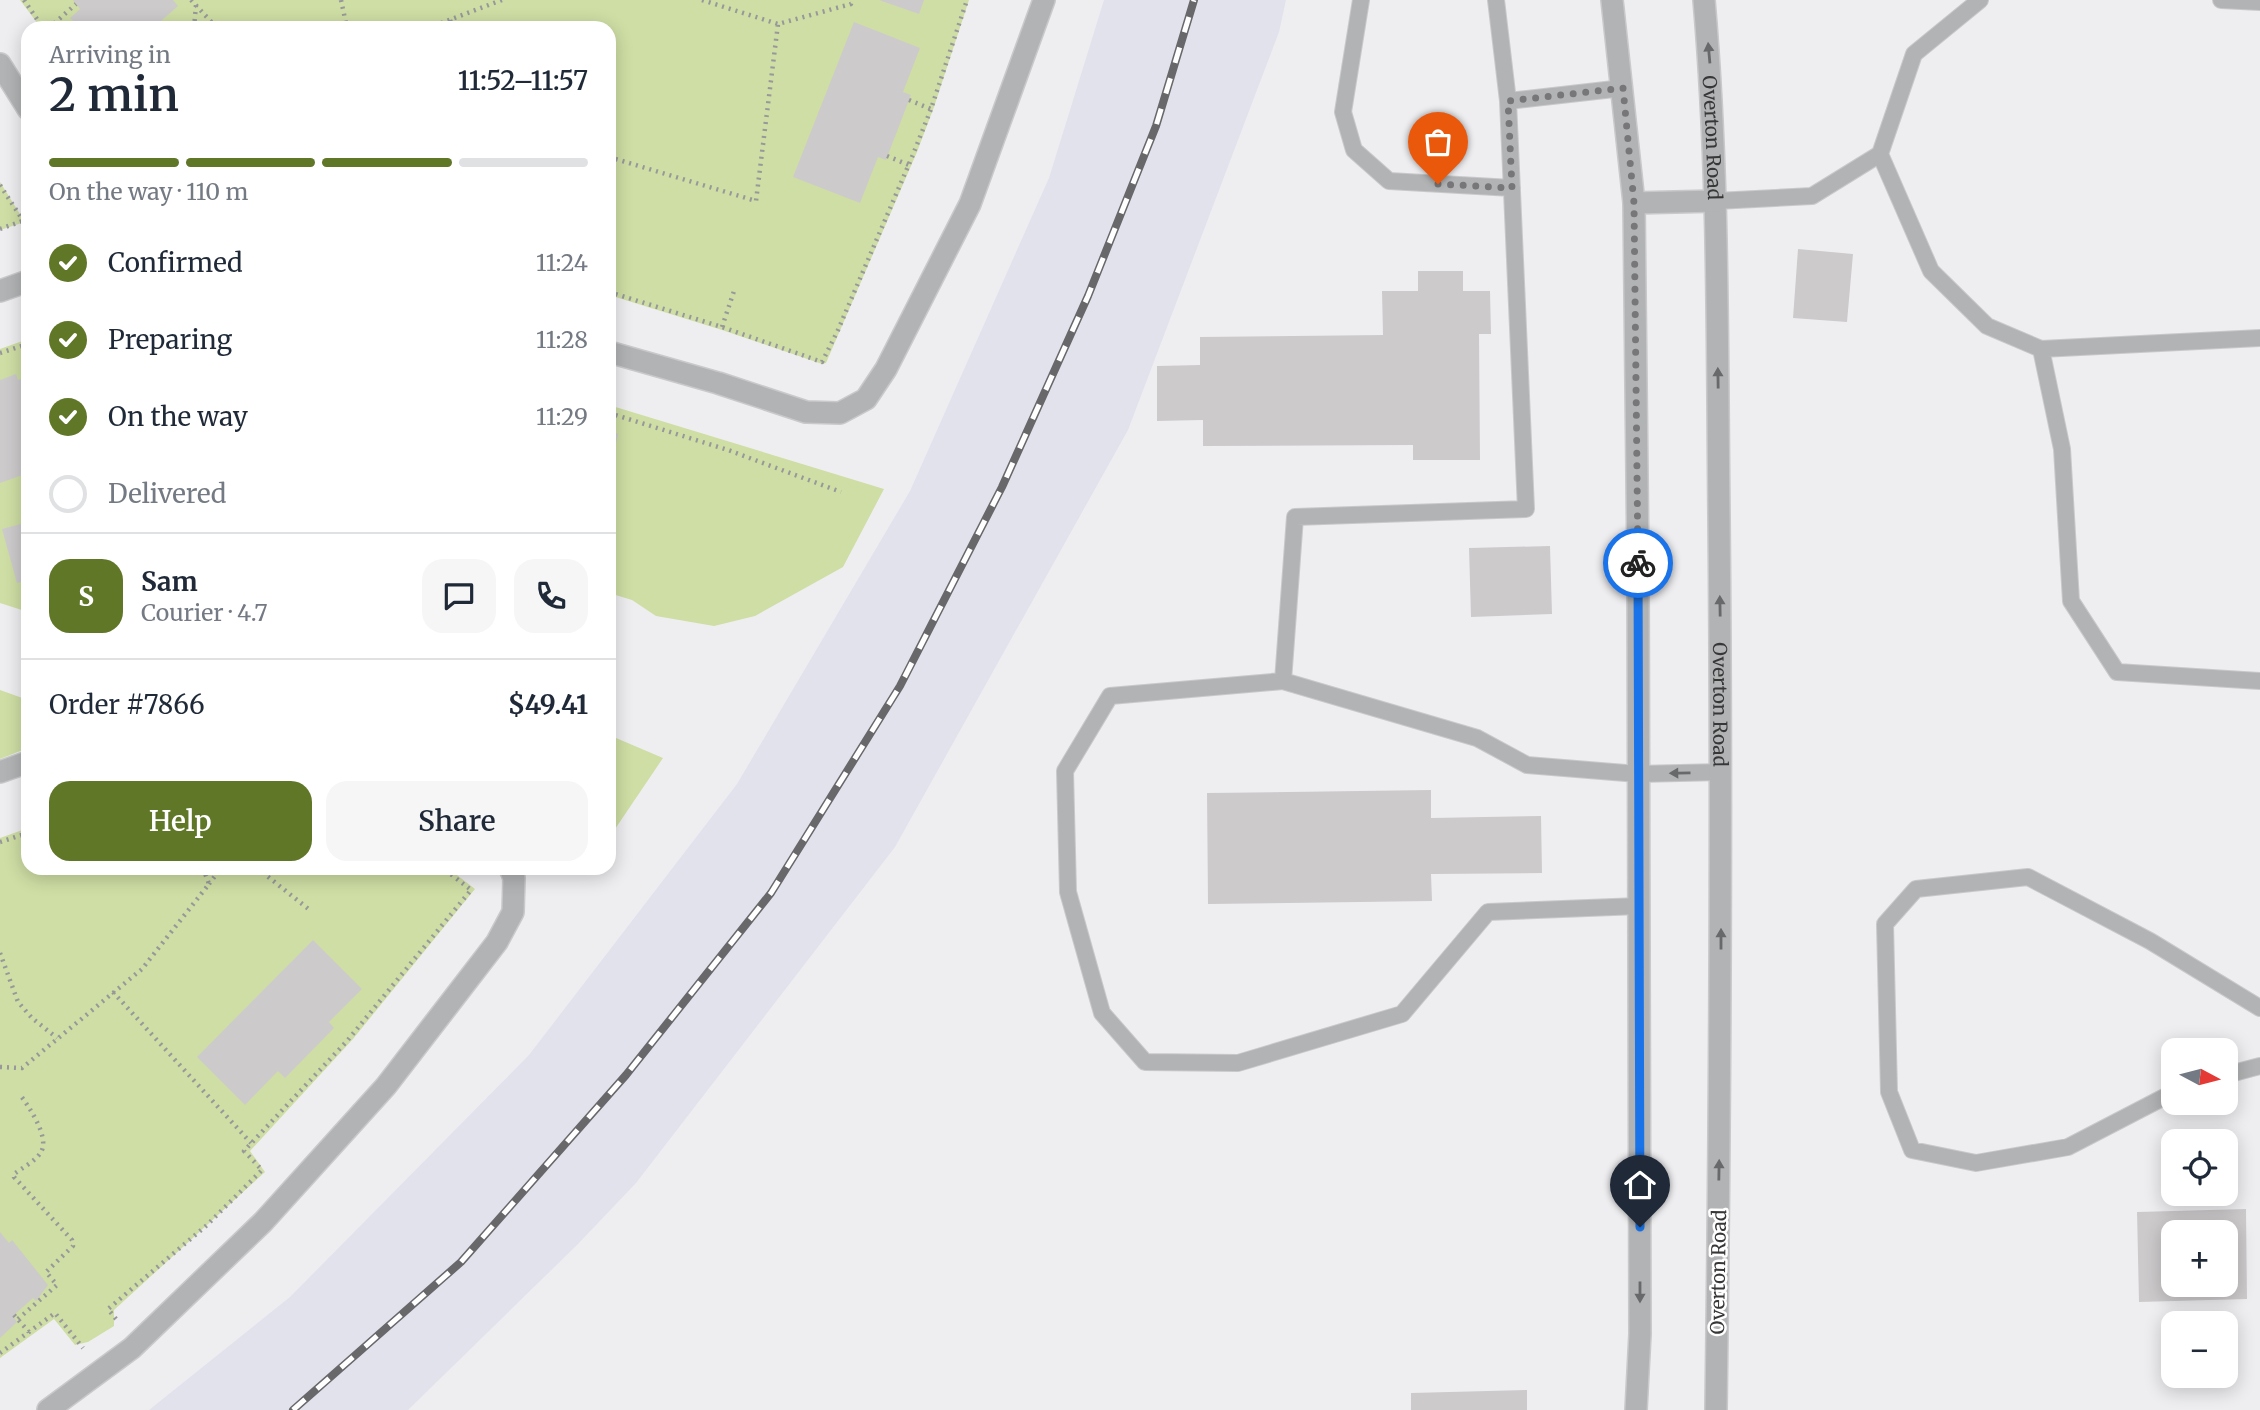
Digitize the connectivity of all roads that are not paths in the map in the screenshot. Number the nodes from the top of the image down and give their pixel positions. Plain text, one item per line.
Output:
1 (1044, 0) edge
2 (1361, 0) edge
3 (1496, 0) edge
4 (1612, 0) edge
5 (1704, 0) edge
6 (1980, 0) edge
7 (2221, 0) edge
8 (2260, 2) edge
9 (0, 64) edge
10 (1623, 88) junction
11 (21, 98) edge
12 (1508, 101) junction
13 (1880, 154) junction
14 (1512, 188) junction
15 (1716, 201) junction
16 (1634, 203) junction
17 (21, 284) edge
18 (0, 291) edge
19 (2260, 338) edge
20 (2041, 349) junction
21 (616, 354) edge
22 (1283, 681) junction
23 (2260, 681) edge
24 (21, 764) edge
25 (0, 772) edge
26 (1722, 772) junction
27 (1638, 774) junction
28 (513, 875) edge
29 (1639, 905) junction
30 (2260, 1008) edge
31 (2260, 1066) edge
32 (2238, 1072) edge
33 (2161, 1099) edge
34 (48, 1410) edge
35 (1636, 1410) edge
36 (1716, 1410) edge

1 - 21 street
2 - 14 lane
3 - 12 lane
4 - 10 street
15 -> 5 street, Overton Road
6 - 13 lane
7 - 8 lane
9 - 11 street
10 - 12 lane
10 - 16 street
12 - 14 lane
13 - 15 lane
13 - 20 lane
14 - 22 lane
15 - 16 street
26 -> 15 street, Overton Road
16 - 27 street
17 - 18 street
19 - 20 lane
20 - 23 lane
22 - 27 lane
22 - 29 lane
24 - 25 street
26 -> 27 lane
36 -> 26 street, Overton Road
27 - 29 street
28 - 34 street
29 -> 35 street
30 - 33 lane
31 - 32 lane

